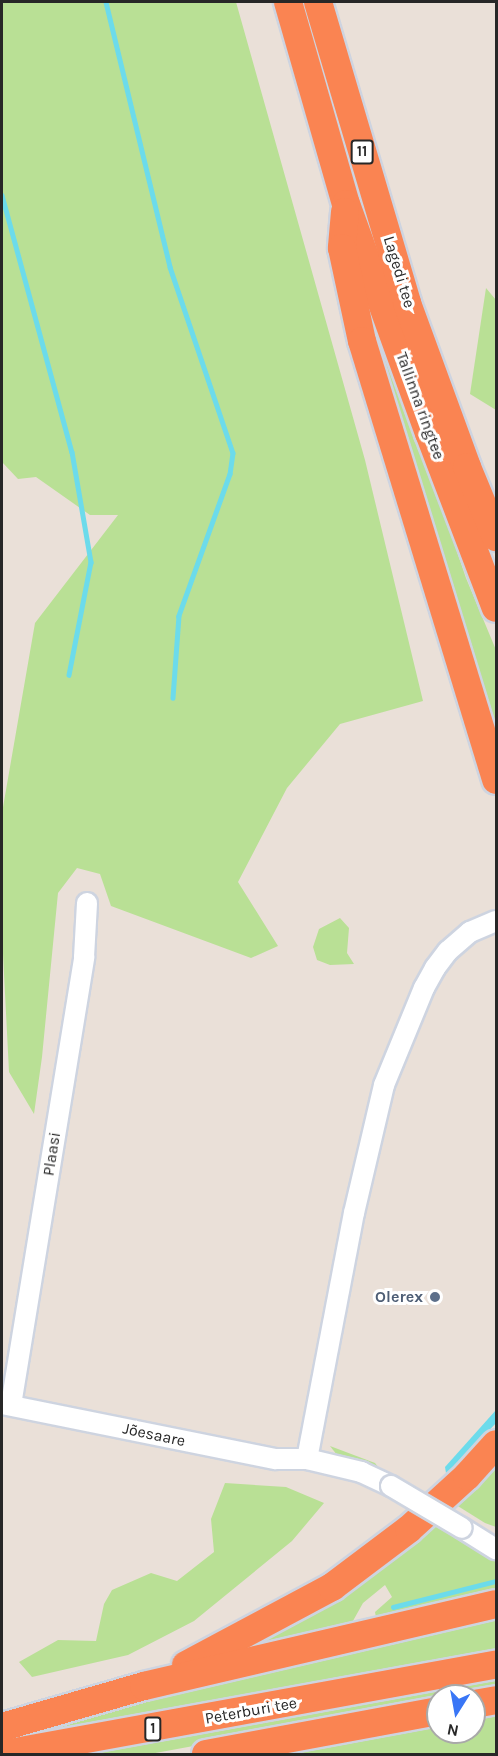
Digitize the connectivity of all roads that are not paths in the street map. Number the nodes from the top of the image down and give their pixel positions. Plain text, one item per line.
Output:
1 (288, 2) edge
2 (318, 2) edge
3 (346, 204) junction
4 (496, 537) edge
5 (496, 608) edge
6 (496, 780) edge
7 (87, 903) dead end
8 (496, 921) edge
9 (6, 1405) edge
10 (496, 1444) edge
11 (307, 1459) junction
12 (496, 1549) edge
13 (496, 1604) edge
14 (496, 1665) edge
15 (144, 1686) junction
16 (426, 1713) edge
17 (2, 1727) edge
18 (4, 1755) edge
19 (206, 1755) edge

1 - 3 highway, 11
2 - 4 highway, Lagedi tee / 11
3 - 5 highway, Tallinna ringtee / 11
3 - 6 highway
7 - 9 street, Plaasi
8 - 11 street
9 - 11 street, Jõesaare
10 - 15 highway
11 - 12 street, Jõesaare, bridge
13 - 15 highway
14 - 18 highway, Peterburi tee / 1
15 - 17 highway
16 - 19 highway, Peterburi tee

